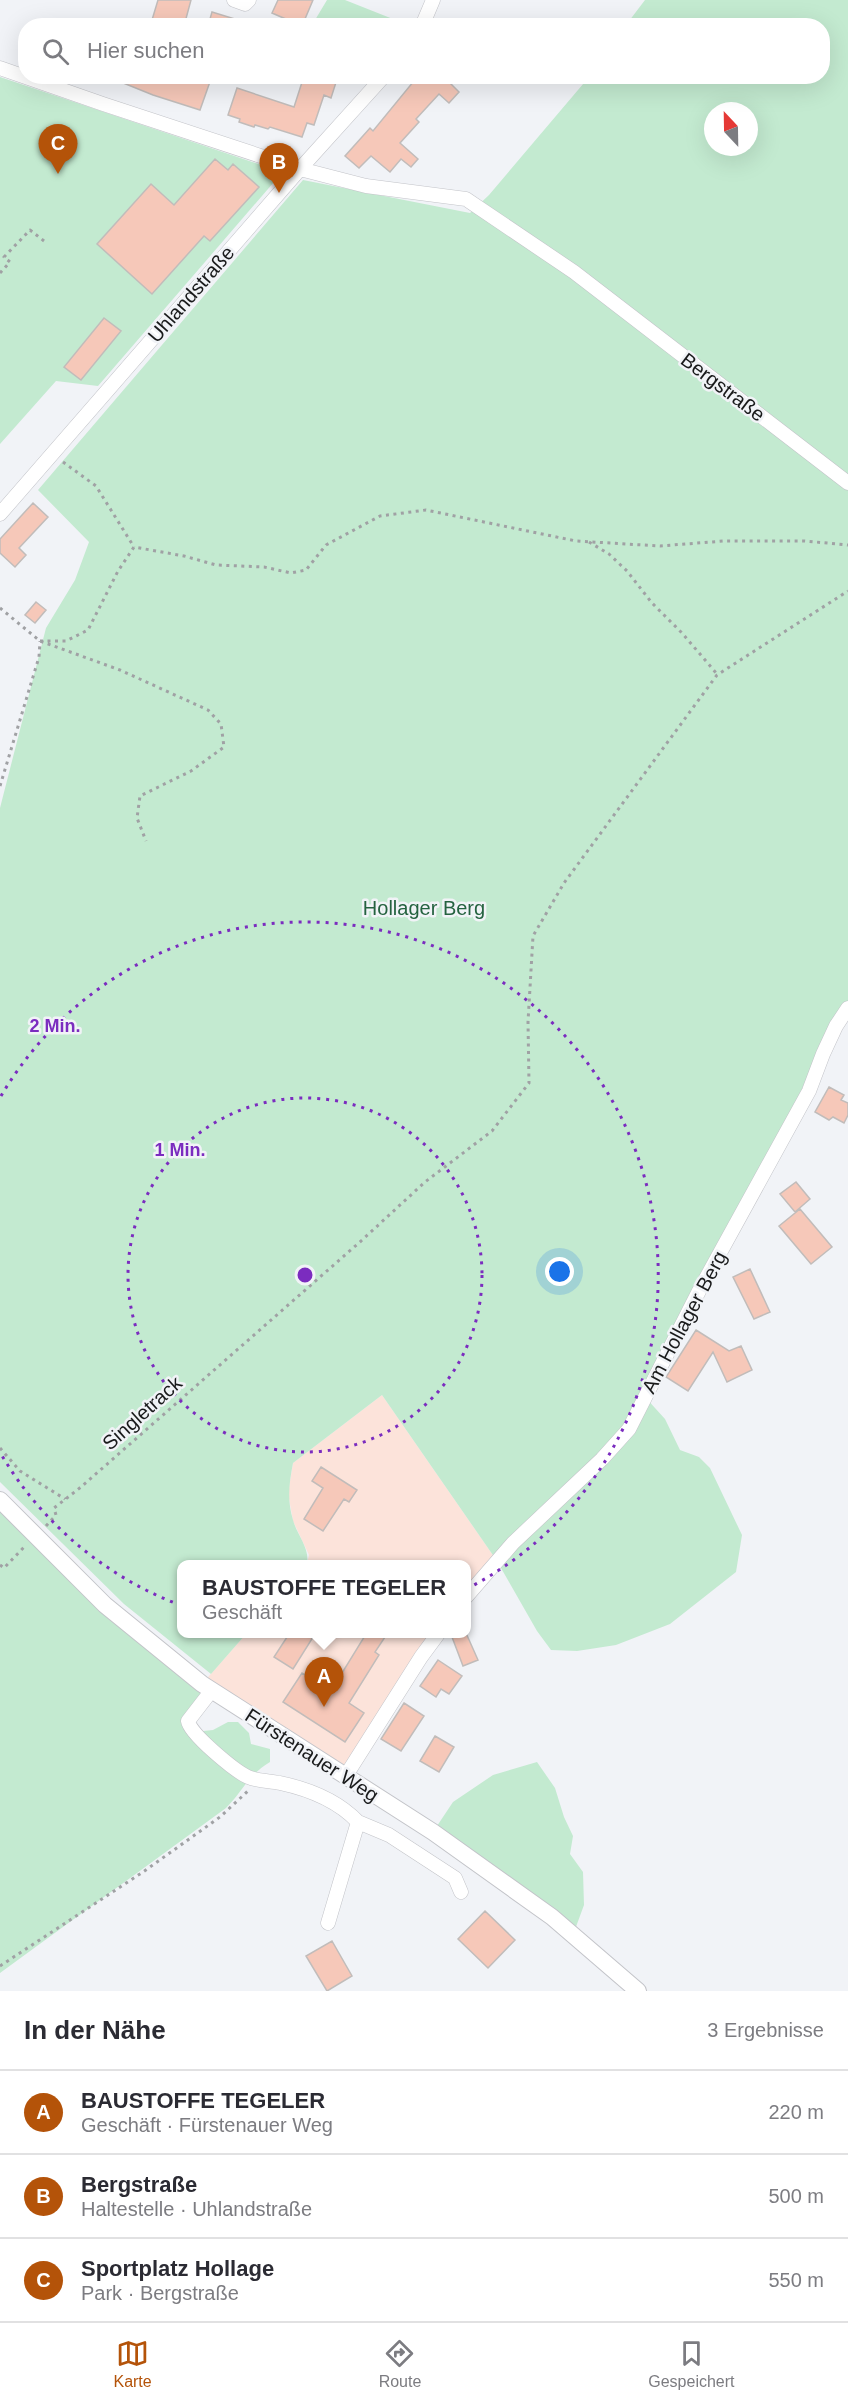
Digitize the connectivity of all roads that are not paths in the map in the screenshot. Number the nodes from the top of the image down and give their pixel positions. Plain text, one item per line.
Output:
1 (234, 0) edge
2 (249, 0) edge
3 (433, 0) edge
4 (426, 18) edge
5 (0, 68) edge
6 (18, 74) edge
7 (46, 84) edge
8 (377, 84) edge
9 (300, 169) junction
10 (848, 483) edge
11 (0, 514) edge
12 (848, 1008) edge
13 (0, 1500) edge
14 (471, 1591) edge
15 (435, 1638) edge
16 (212, 1690) junction
17 (345, 1777) junction
18 (358, 1822) junction
19 (461, 1892) dead end
20 (328, 1923) dead end
21 (638, 1991) edge

1 - 2 street
3 - 4 street
5 - 6 street, Bergstraße
7 - 9 street, Bergstraße
8 - 9 street, Uhlandstraße
9 - 10 street, Bergstraße
9 - 11 street, Uhlandstraße
12 - 14 street, Am Hollager Berg
13 - 16 street, Fürstenauer Weg
15 - 17 street
16 - 17 street, Fürstenauer Weg
16 - 18 street
17 - 21 street, Fürstenauer Weg
18 - 19 street
18 - 20 street

